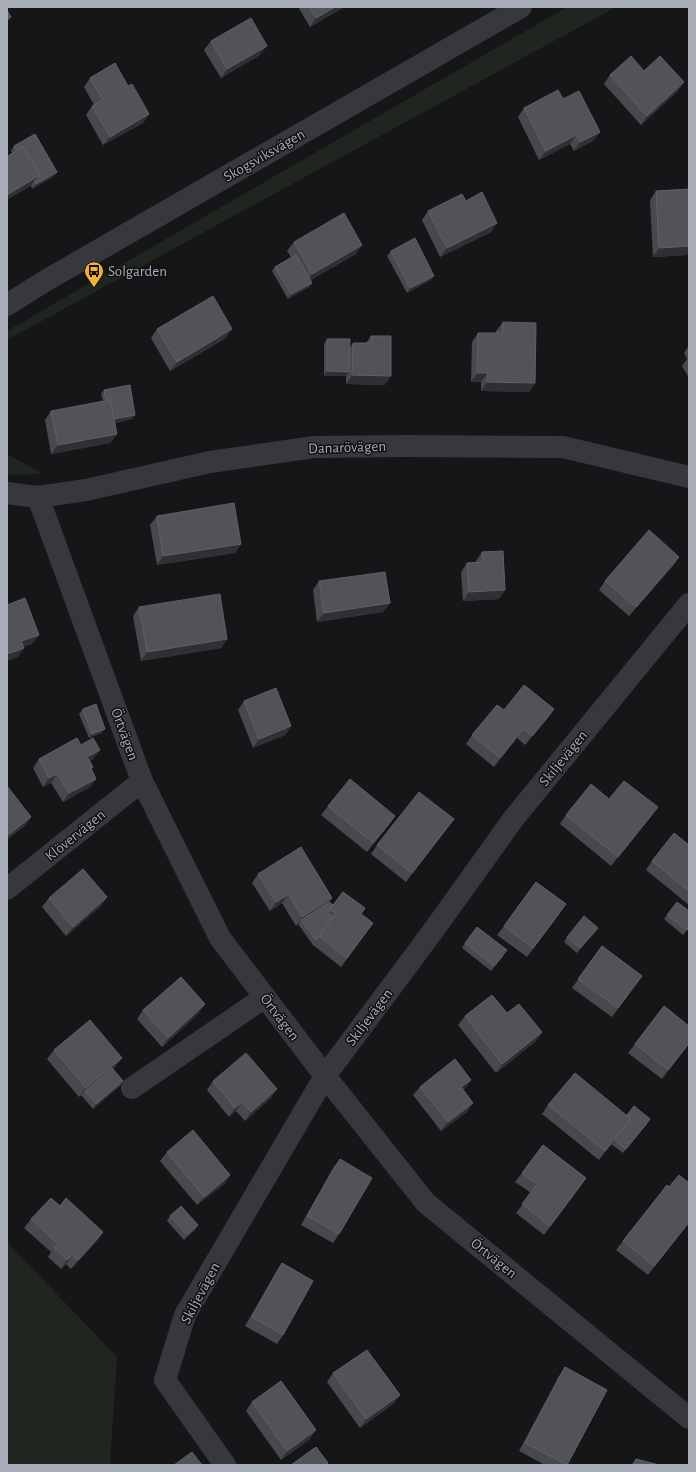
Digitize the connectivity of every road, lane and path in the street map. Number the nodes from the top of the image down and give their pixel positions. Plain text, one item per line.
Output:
1 (521, 7) edge
2 (7, 305) edge
3 (689, 478) edge
4 (7, 492) edge
5 (38, 497) junction
6 (689, 604) edge
7 (142, 781) junction
8 (7, 889) edge
9 (265, 997) junction
10 (326, 1076) junction
11 (132, 1088) dead end
12 (689, 1418) edge
13 (225, 1465) edge

1 - 2 street, Skogsviksvägen
3 - 5 street, Danarövägen
4 - 5 street, Danarövägen
5 - 7 street, Örtvägen
6 - 10 street, Skiljevägen
7 - 8 street, Klövervägen
7 - 9 street, Örtvägen
9 - 10 street, Örtvägen
9 - 11 street
10 - 12 street, Örtvägen
10 - 13 street, Skiljevägen

